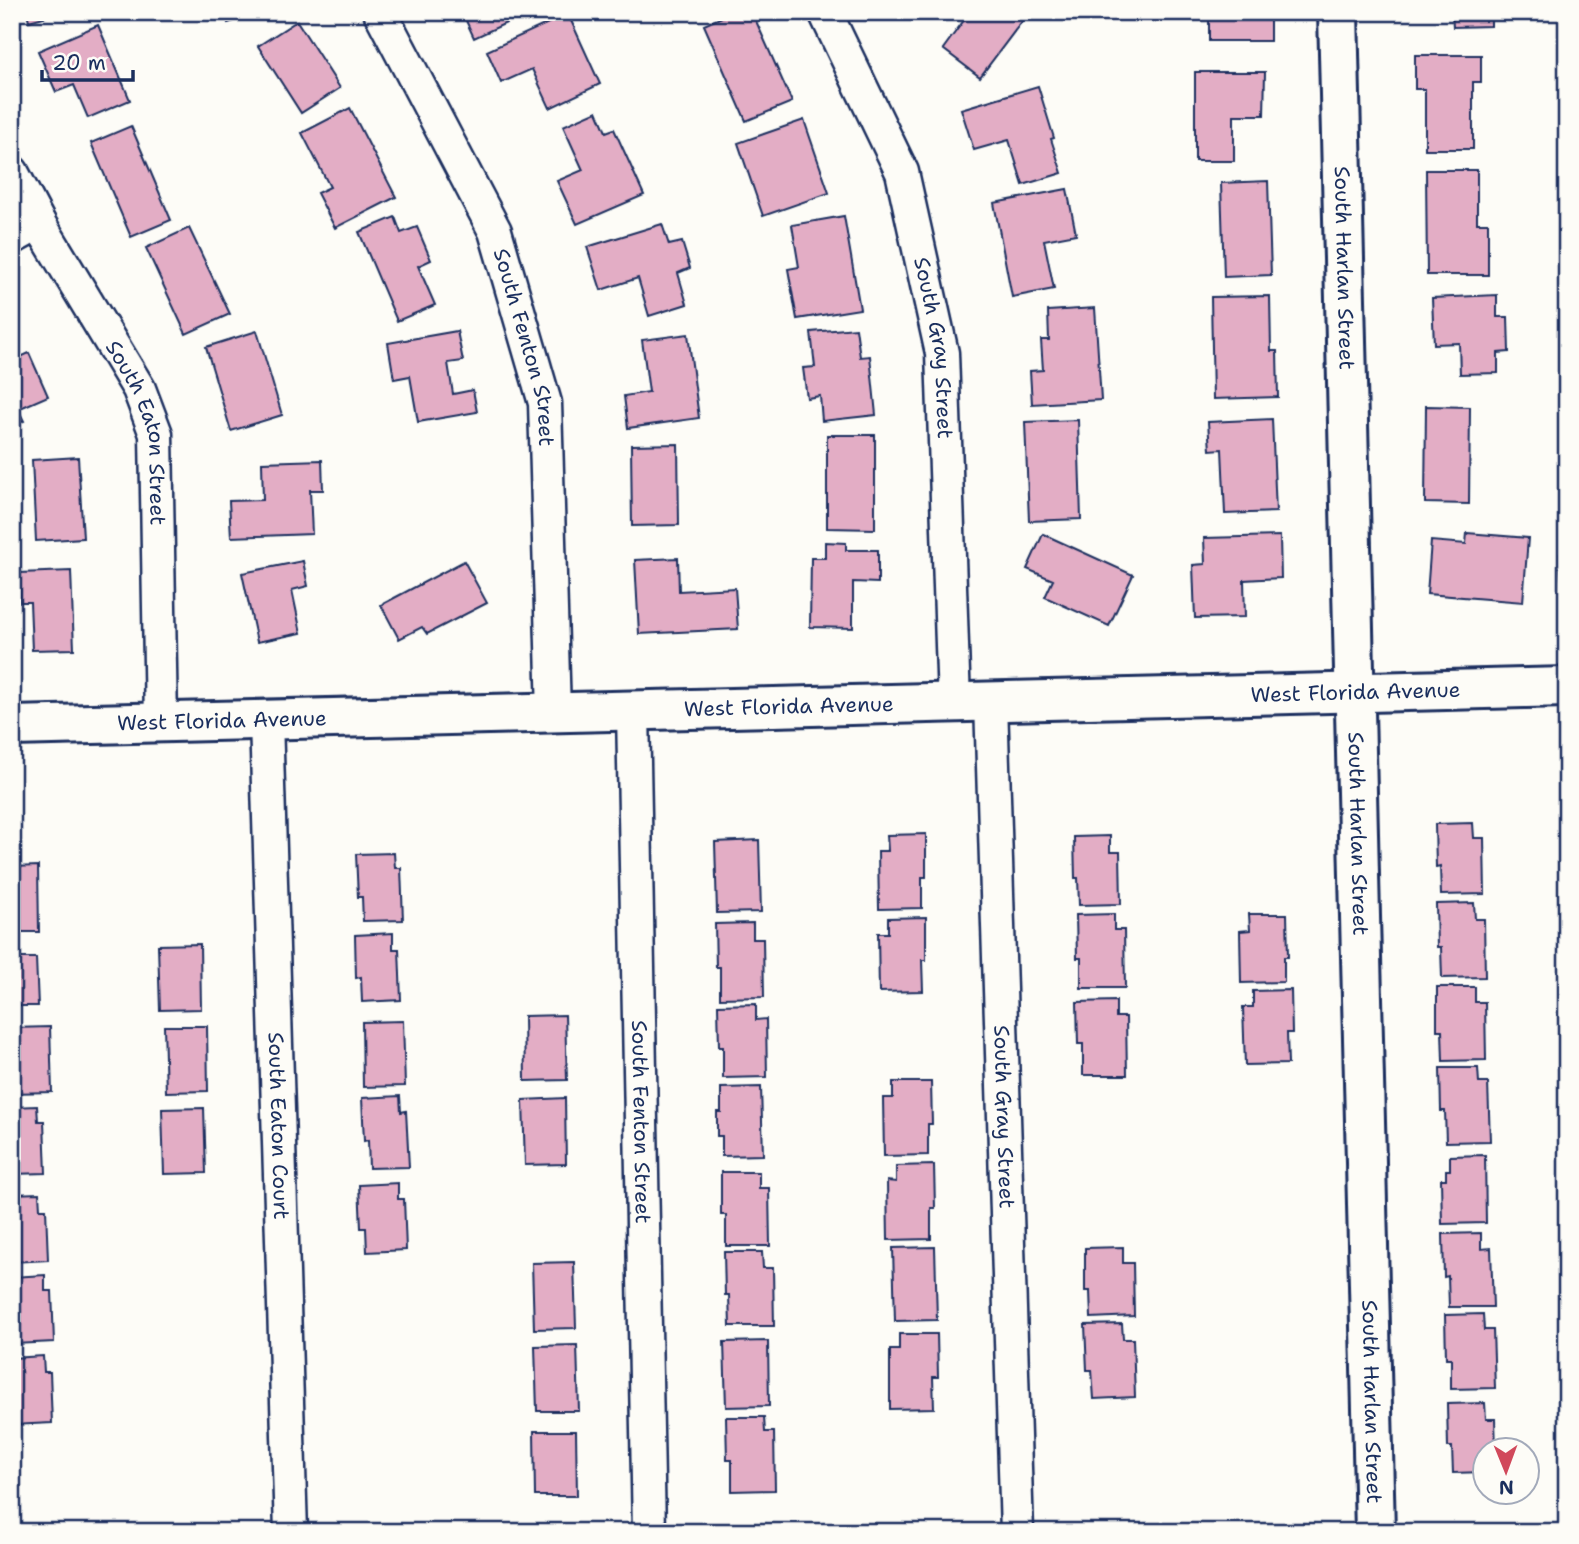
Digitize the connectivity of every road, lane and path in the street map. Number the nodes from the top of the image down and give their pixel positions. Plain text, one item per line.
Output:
1 (380, 12) edge
2 (825, 12) edge
3 (1338, 12) edge
4 (12, 172) edge
5 (39, 223) junction
6 (12, 239) edge
7 (1567, 687) edge
8 (1353, 692) junction
9 (991, 702) junction
10 (954, 703) junction
11 (633, 711) junction
12 (554, 713) junction
13 (266, 720) junction
14 (162, 723) junction
15 (12, 726) edge
16 (291, 1532) edge
17 (649, 1532) edge
18 (1017, 1532) edge
19 (1375, 1532) edge

1 - 12 street, South Fenton Street
2 - 10 street, South Gray Street
3 - 8 street, South Harlan Street
4 - 5 street, South Eaton Street
5 - 6 street
5 - 14 street, South Eaton Street
7 - 8 street, West Florida Avenue
8 - 9 street, West Florida Avenue
8 - 19 street, South Harlan Street
9 - 10 street, West Florida Avenue
9 - 18 street, South Gray Street
10 - 11 street, West Florida Avenue
11 - 12 street, West Florida Avenue
11 - 17 street, South Fenton Street
12 - 13 street, West Florida Avenue
13 - 14 street, West Florida Avenue
13 - 16 street, South Eaton Court
14 - 15 street, West Florida Avenue

